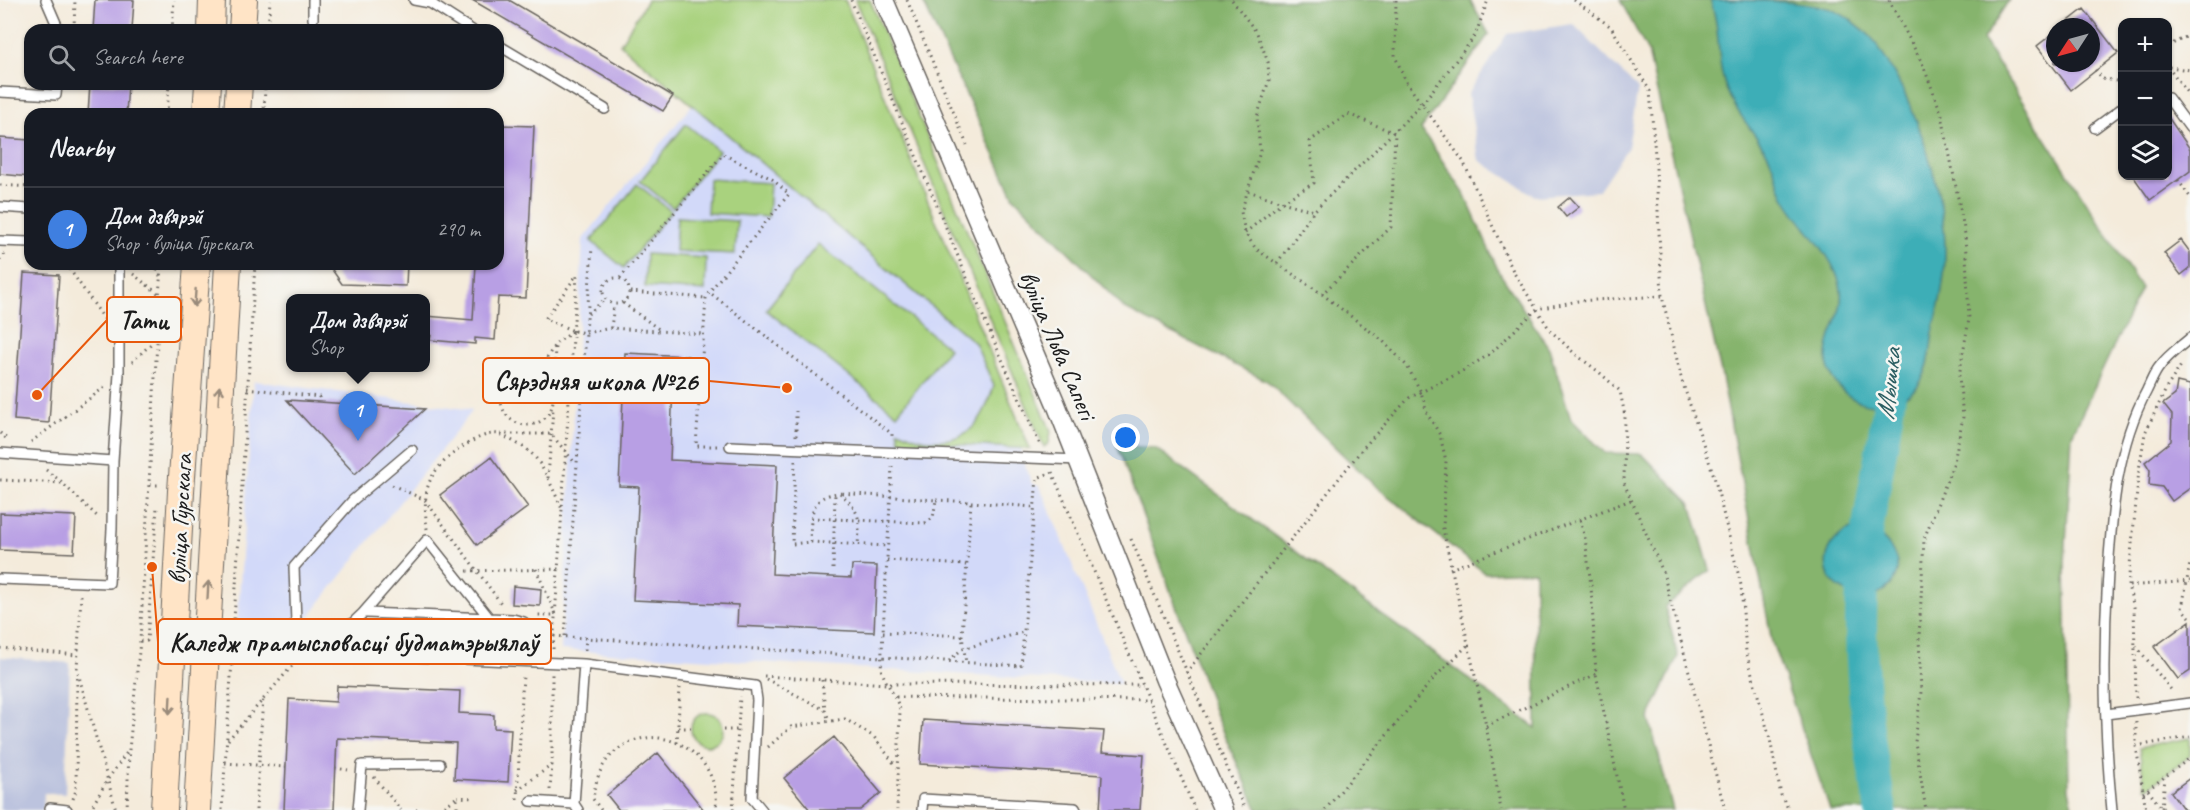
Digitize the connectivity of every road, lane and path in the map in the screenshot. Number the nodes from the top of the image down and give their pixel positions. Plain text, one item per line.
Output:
1 (46, 0) edge
2 (75, 0) edge
3 (174, 0) edge
4 (212, 0) edge
5 (243, 0) edge
6 (270, 0) edge
7 (313, 0) edge
8 (414, 0) edge
9 (851, 0) edge
10 (884, 0) edge
11 (1232, 0) edge
12 (1396, 0) edge
13 (1488, 0) edge
14 (1574, 0) edge
15 (1889, 0) edge
16 (431, 2) edge
17 (312, 19) dead end
18 (56, 24) edge
19 (74, 24) edge
20 (172, 24) edge
21 (211, 24) edge
22 (242, 24) edge
23 (268, 24) edge
24 (463, 24) edge
25 (2190, 35) edge
26 (2172, 44) edge
27 (504, 49) edge
28 (2172, 68) edge
29 (2190, 70) edge
30 (2097, 72) edge
31 (2172, 72) edge
32 (2118, 80) edge
33 (56, 90) edge
34 (169, 90) edge
35 (208, 90) edge
36 (239, 90) edge
37 (265, 90) edge
38 (0, 92) edge
39 (2190, 97) edge
40 (2172, 103) edge
41 (1422, 105) junction
42 (167, 108) edge
43 (206, 108) edge
44 (237, 108) edge
45 (264, 108) edge
46 (605, 109) dead end
47 (2118, 111) edge
48 (2095, 128) dead end
49 (2190, 128) edge
50 (1395, 133) junction
51 (2178, 180) dead end
52 (0, 185) edge
53 (24, 187) edge
54 (1248, 191) junction
55 (2190, 197) edge
56 (1282, 202) junction
57 (0, 207) edge
58 (24, 209) edge
59 (1314, 211) junction
60 (1245, 233) junction
61 (0, 241) edge
62 (24, 242) edge
63 (592, 247) dead end
64 (1277, 263) junction
65 (70, 270) edge
66 (124, 270) edge
67 (128, 270) edge
68 (157, 270) edge
69 (161, 270) edge
70 (197, 270) edge
71 (228, 270) edge
72 (255, 270) edge
73 (160, 277) junction
74 (620, 278) junction
75 (709, 291) junction
76 (629, 292) junction
77 (1322, 294) junction
78 (160, 295) junction
79 (1662, 296) junction
80 (706, 298) junction
81 (605, 299) junction
82 (623, 303) junction
83 (614, 305) junction
84 (1537, 309) junction
85 (587, 314) junction
86 (120, 327) junction
87 (611, 328) junction
88 (158, 329) junction
89 (192, 331) junction
90 (574, 331) junction
91 (662, 332) junction
92 (586, 333) junction
93 (704, 334) junction
94 (2190, 338) edge
95 (555, 344) junction
96 (222, 359) junction
97 (2184, 361) dead end
98 (119, 374) junction
99 (538, 374) junction
100 (247, 388) junction
101 (1421, 392) junction
102 (319, 402) dead end
103 (553, 405) junction
104 (796, 411) dead end
105 (0, 433) edge
106 (498, 434) junction
107 (551, 434) junction
108 (30, 444) dead end
109 (14, 445) dead end
110 (730, 446) joint
111 (795, 449) junction
112 (412, 450) dead end
113 (565, 450) junction
114 (0, 453) edge
115 (893, 454) junction
116 (1046, 459) junction
117 (1079, 460) junction
118 (113, 461) junction
119 (577, 465) junction
120 (1052, 473) junction
121 (377, 478) junction
122 (0, 480) edge
123 (548, 480) junction
124 (150, 484) junction
125 (835, 494) junction
126 (840, 494) junction
127 (890, 498) junction
128 (425, 500) junction
129 (936, 500) junction
130 (1632, 500) junction
131 (971, 502) junction
132 (1034, 507) junction
133 (562, 510) junction
134 (812, 518) junction
135 (835, 520) junction
136 (860, 520) junction
137 (1580, 520) junction
138 (889, 522) junction
139 (112, 529) junction
140 (428, 540) junction
141 (810, 542) junction
142 (834, 543) junction
143 (858, 545) junction
144 (888, 546) junction
145 (887, 560) junction
146 (2190, 563) edge
147 (966, 565) junction
148 (559, 568) junction
149 (536, 569) junction
150 (834, 569) dead end
151 (1450, 569) junction
152 (452, 571) junction
153 (475, 571) junction
154 (0, 579) edge
155 (81, 581) junction
156 (2188, 581) edge
157 (2128, 586) junction
158 (363, 613) junction
159 (556, 615) junction
160 (511, 617) junction
161 (2190, 617) edge
162 (490, 619) junction
163 (883, 632) junction
164 (1024, 632) junction
165 (554, 636) junction
166 (565, 636) junction
167 (962, 636) junction
168 (586, 638) junction
169 (140, 641) junction
170 (1469, 644) junction
171 (2135, 644) junction
172 (173, 646) junction
173 (0, 648) edge
174 (205, 648) junction
175 (962, 648) junction
176 (232, 649) junction
177 (321, 653) junction
178 (77, 655) junction
179 (297, 656) junction
180 (881, 657) junction
181 (526, 661) junction
182 (584, 661) junction
183 (949, 662) junction
184 (552, 663) junction
185 (966, 663) junction
186 (77, 669) junction
187 (1186, 673) dead end
188 (532, 674) dead end
189 (1596, 674) junction
190 (542, 675) dead end
191 (552, 675) junction
192 (583, 677) junction
193 (822, 680) junction
194 (680, 682) dead end
195 (887, 684) junction
196 (741, 685) dead end
197 (1142, 685) junction
198 (2176, 695) dead end
199 (263, 697) junction
200 (896, 697) junction
201 (2136, 699) dead end
202 (1149, 700) junction
203 (2190, 703) edge
204 (825, 710) junction
205 (2106, 714) junction
206 (829, 720) junction
207 (1486, 726) junction
208 (678, 728) junction
209 (691, 728) dead end
210 (723, 730) dead end
211 (738, 730) junction
212 (2190, 737) edge
213 (226, 741) junction
214 (677, 743) junction
215 (129, 750) junction
216 (2190, 758) edge
217 (755, 759) junction
218 (225, 763) junction
219 (259, 764) junction
220 (440, 764) dead end
221 (552, 765) junction
222 (286, 766) dead end
223 (897, 768) junction
224 (361, 772) junction
225 (108, 778) junction
226 (2164, 778) junction
227 (517, 790) junction
228 (2148, 790) junction
229 (2143, 793) junction
230 (458, 796) junction
231 (473, 798) dead end
232 (73, 800) dead end
233 (516, 801) dead end
234 (531, 801) dead end
235 (549, 802) junction
236 (972, 806) edge
237 (576, 807) edge
238 (50, 808) dead end
239 (2163, 809) edge
240 (68, 810) edge
241 (90, 810) edge
242 (116, 810) edge
243 (127, 810) edge
244 (164, 810) edge
245 (197, 810) edge
246 (222, 810) edge
247 (256, 810) edge
248 (358, 810) edge
249 (400, 810) edge
250 (416, 810) edge
251 (428, 810) edge
252 (440, 810) edge
253 (458, 810) edge
254 (601, 810) edge
255 (716, 810) edge
256 (733, 810) edge
257 (762, 810) edge
258 (897, 810) edge
259 (922, 810) edge
260 (1076, 810) edge
261 (1196, 810) edge
262 (1223, 810) edge
263 (1325, 810) edge
264 (1501, 810) edge
265 (1624, 810) edge
266 (1725, 810) edge
267 (1790, 810) edge
268 (1926, 810) edge
269 (2112, 810) edge
270 (2146, 810) edge

1 - 18 lane
2 - 19 path
3 - 20 path
4 - 21 main road
5 - 22 main road
6 - 23 path
7 - 17 lane
8 - 16 lane
9 - 116 path
10 - 117 street, вуліца Льва Сапегі
11 - 54 path
12 - 41 path
13 - 41 path
14 - 79 path
15 - 268 path
16 - 24 lane
25 - 26 path
27 - 46 lane
28 - 29 path
30 - 32 path
31 - 39 path
33 - 38 lane
34 - 42 path
35 - 43 main road
36 - 44 main road
37 - 45 path
40 - 49 lane
41 - 50 path
41 - 84 path
47 - 48 lane
50 - 56 path
50 - 59 path
50 - 77 path
51 - 55 path
52 - 53 path
54 - 56 path
54 - 60 path
56 - 59 path
56 - 60 path
57 - 58 lane
59 - 64 path
60 - 64 path
61 - 62 lane
63 - 85 path
64 - 77 path
65 - 86 path
66 - 86 lane
67 - 78 path
68 - 73 path
69 - 73 path
70 -> 89 main road, вуліца Гурскага
71 - 96 main road, вуліца Гурскага
72 - 100 path
73 - 78 path
74 - 75 path
74 - 76 path
74 - 81 path
75 - 80 path
75 - 115 path
76 - 80 path
76 - 82 path
77 - 101 path
78 - 88 path
79 - 84 path
79 - 267 path
80 - 93 path
81 - 83 path
81 - 85 path
82 - 83 path
82 - 91 path
83 - 87 path
84 - 101 path
84 - 130 path
85 - 92 path
86 - 88 lane
86 - 98 lane
87 - 91 path
87 - 92 path
88 - 89 lane
89 - 96 main road
89 - 172 main road, вуліца Гурскага
90 - 90 path
90 - 92 path
90 - 95 path
90 - 113 path
91 - 93 path
92 - 119 path
93 - 110 path
94 - 205 lane
95 - 99 path
95 - 103 path
174 -> 96 main road, вуліца Гурскага
97 - 157 path
98 - 108 path
98 - 118 lane
98 - 124 path
99 - 103 path
99 - 103 path
100 - 102 path
100 - 176 path
101 - 151 path
101 - 187 path
103 - 107 path
104 - 111 path
105 - 109 path
106 - 107 path
106 - 123 path
106 - 128 path
107 - 113 path
107 - 123 path
110 - 111 lane
111 - 115 lane
111 - 141 path
112 - 121 lane
113 - 119 path
113 - 133 path
114 - 118 lane
115 - 116 lane
115 - 127 path
116 - 117 lane
116 - 120 path
117 - 262 street, вуліца Льва Сапегі
118 - 139 lane
119 - 166 path
120 - 132 path
120 - 197 path
121 - 128 path
121 - 179 lane
122 - 139 path
123 - 133 path
124 - 169 path
124 - 169 path
125 - 126 path
125 - 134 path
125 - 135 path
126 - 127 path
126 - 136 path
127 - 129 path
127 - 138 path
128 - 140 path
128 - 153 path
129 - 131 path
129 - 138 path
130 - 137 path
130 - 266 path
131 - 132 path
131 - 147 path
132 - 164 path
133 - 148 path
134 - 135 path
134 - 141 path
135 - 136 path
135 - 142 path
136 - 138 path
136 - 143 path
137 - 151 path
137 - 189 path
138 - 144 path
139 - 155 lane
140 - 152 lane
140 - 158 lane
141 - 142 path
142 - 143 path
142 - 150 path
143 - 144 path
144 - 145 path
145 - 147 path
145 - 163 path
146 - 156 path
147 - 167 path
148 - 149 path
148 - 159 path
149 - 153 path
149 - 159 path
151 - 170 path
152 - 153 path
152 - 162 lane
153 - 160 path
154 - 155 lane
155 - 178 path
156 - 157 path
156 - 161 path
157 - 171 path
158 - 162 lane
158 - 177 lane
159 - 160 path
159 - 165 path
160 - 162 lane
160 - 181 lane
163 - 167 path
163 - 180 path
164 - 175 path
164 - 185 path
165 - 166 path
165 - 184 path
166 - 168 path
167 - 175 path
168 - 180 path
168 - 182 path
169 - 215 path
170 - 207 path
170 - 263 path
171 - 198 path
171 - 201 path
172 - 174 main road
172 -> 244 main road, вуліца Гурскага
173 - 178 path
174 - 176 lane
174 - 245 main road, вуліца Гурскага
175 - 183 path
175 - 185 path
176 - 179 lane
176 - 213 path
177 - 179 lane
177 - 181 lane
178 - 186 path
179 - 199 path
180 - 183 path
180 - 195 path
181 - 184 lane
182 - 184 lane
182 - 192 lane
182 - 217 lane
183 - 185 path
184 - 191 path
186 - 225 path
186 - 232 path
188 - 227 path
189 - 207 path
189 - 265 path
190 - 191 path
191 - 192 path
191 - 221 path
192 - 237 lane
193 - 195 path
193 - 204 path
193 - 204 path
194 - 208 path
195 - 197 path
195 - 200 path
196 - 211 path
197 - 202 path
199 - 213 path
199 - 219 path
200 - 202 path
200 - 223 path
202 - 261 path
203 - 205 lane
204 - 206 path
205 - 269 lane
206 - 217 path
206 - 223 path
207 - 264 path
208 - 209 path
208 - 214 path
210 - 211 path
211 - 256 path
212 - 229 path
213 - 218 path
214 - 254 path
214 - 255 path
215 - 225 path
215 - 243 path
216 - 226 path
217 - 257 lane
218 - 219 path
218 - 246 path
219 - 222 path
219 - 247 path
220 - 224 lane
221 - 227 path
221 - 235 path
223 - 258 path
224 - 248 lane
224 - 249 path
225 - 241 path
225 - 242 path
226 - 228 path
226 - 239 path
227 - 233 path
228 - 229 path
228 - 239 path
229 - 270 path
230 - 231 path
230 - 252 path
230 - 253 path
234 - 235 lane
235 - 237 lane
236 - 259 lane
236 - 260 lane
238 - 240 lane
250 - 251 path

